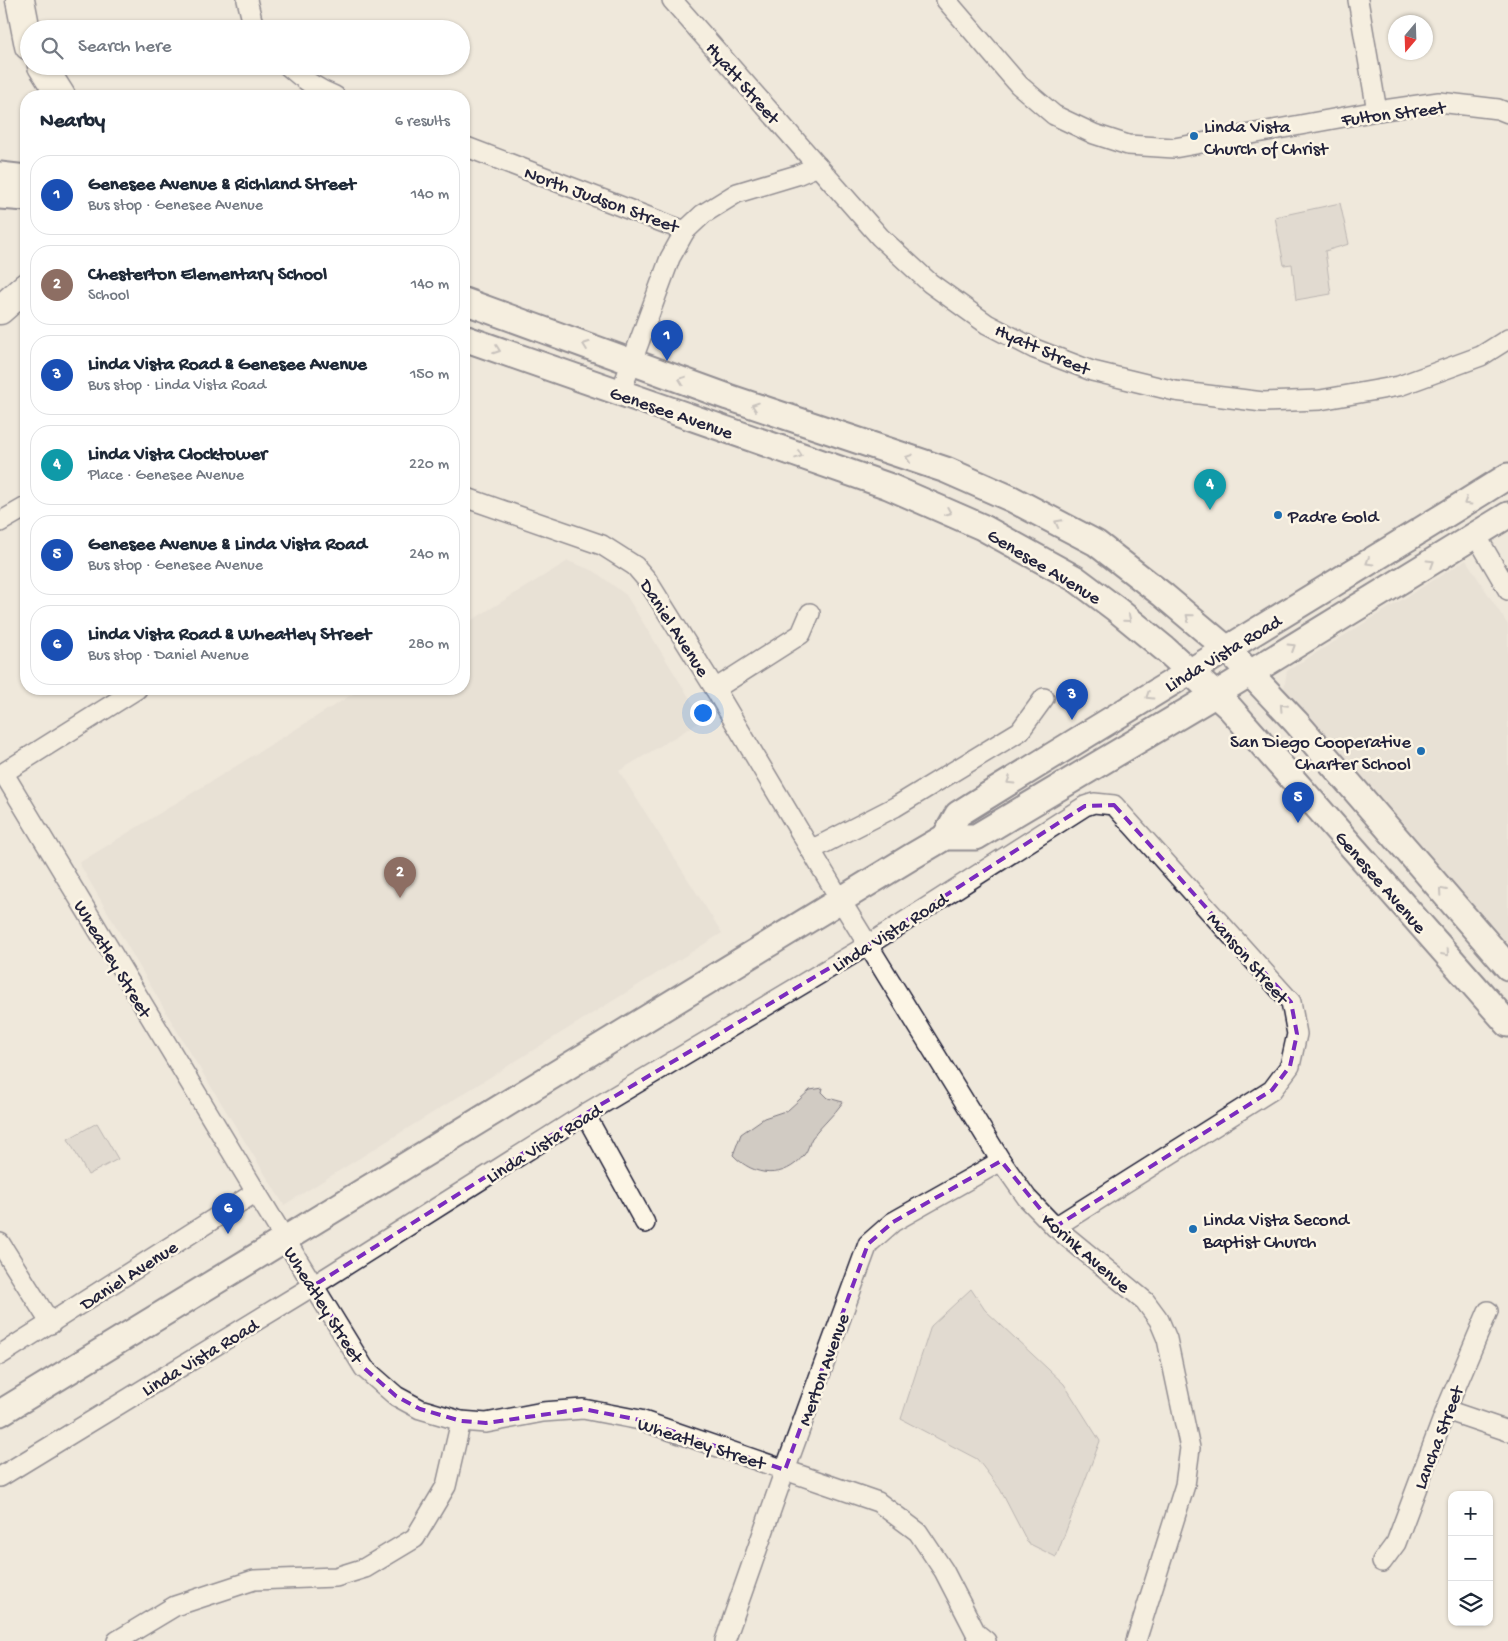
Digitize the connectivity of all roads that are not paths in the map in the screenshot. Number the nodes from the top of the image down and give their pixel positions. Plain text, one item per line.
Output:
1 (20, 0) edge
2 (246, 0) edge
3 (672, 0) edge
4 (946, 0) edge
5 (1358, 0) edge
6 (24, 20) edge
7 (252, 20) edge
8 (48, 75) edge
9 (298, 75) edge
10 (57, 90) edge
11 (324, 90) edge
12 (1377, 111) junction
13 (1508, 113) edge
14 (470, 148) edge
15 (818, 166) junction
16 (0, 174) edge
17 (20, 177) edge
18 (0, 196) edge
19 (20, 198) edge
20 (686, 231) junction
21 (20, 292) edge
22 (470, 303) edge
23 (0, 310) edge
24 (1508, 339) edge
25 (470, 340) edge
26 (632, 361) junction
27 (620, 394) junction
28 (1508, 476) edge
29 (470, 499) edge
30 (20, 510) edge
31 (1508, 515) edge
32 (0, 522) edge
33 (1476, 535) junction
34 (1508, 590) edge
35 (810, 613) dead end
36 (1226, 649) junction
37 (1190, 671) junction
38 (1250, 673) junction
39 (715, 689) junction
40 (1216, 694) junction
41 (128, 695) edge
42 (1044, 698) dead end
43 (2, 775) edge
44 (1085, 806) joint
45 (945, 837) junction
46 (811, 850) junction
47 (841, 901) junction
48 (868, 945) junction
49 (1508, 968) edge
50 (1508, 1024) edge
51 (585, 1114) junction
52 (1000, 1162) junction
53 (256, 1192) junction
54 (645, 1223) dead end
55 (1055, 1227) junction
56 (285, 1240) junction
57 (0, 1243) edge
58 (313, 1286) junction
59 (1488, 1311) dead end
60 (51, 1324) junction
61 (0, 1355) edge
62 (1446, 1410) junction
63 (0, 1413) edge
64 (461, 1421) junction
65 (1508, 1430) edge
66 (785, 1470) junction
67 (0, 1477) edge
68 (1382, 1562) dead end
69 (117, 1641) edge
70 (725, 1641) edge
71 (986, 1641) edge
72 (1136, 1641) edge

1 - 6 highway
2 - 7 street
3 - 15 street, Hyatt Street
4 - 12 street, Fulton Street
5 - 12 street
8 - 10 highway
9 - 11 street
12 - 13 street, Fulton Street
14 - 20 street, North Judson Street
15 - 20 street, North Judson Street
15 - 24 street, Hyatt Street
16 - 17 main road
18 - 19 main road
20 - 26 street
21 - 23 highway
26 -> 22 main road, Genesee Avenue
25 -> 27 main road, Genesee Avenue
26 - 27 street
36 -> 26 main road, Genesee Avenue
27 -> 37 main road, Genesee Avenue
28 -> 36 main road, Linda Vista Road
29 - 39 street, Daniel Avenue
30 - 32 street
31 - 33 main road, Linda Vista Road
33 - 34 street
38 -> 33 main road, Linda Vista Road
35 - 39 street
36 - 37 main road, Linda Vista Road
36 - 38 main road, Genesee Avenue
37 - 40 main road, Genesee Avenue
37 -> 45 main road, Linda Vista Road
38 - 40 main road, Linda Vista Road
49 -> 38 main road, Genesee Avenue
39 - 46 street, Daniel Avenue
40 - 45 main road, Linda Vista Road
40 -> 50 main road, Genesee Avenue
41 - 43 street
42 - 46 street
43 - 53 street, Wheatley Street
44 - 48 street, Linda Vista Road
44 - 55 street, Manson Street
45 - 47 main road, Linda Vista Road
46 - 47 street, Daniel Avenue
47 - 48 street, Korink Avenue
47 - 56 main road, Linda Vista Road
48 - 51 street, Linda Vista Road
48 - 52 street, Korink Avenue
51 - 54 street
51 - 58 street, Linda Vista Road
52 - 55 street, Korink Avenue
52 - 66 street, Merton Avenue
53 - 56 street, Wheatley Street
53 - 60 street, Daniel Avenue
55 - 72 street, Korink Avenue
56 - 58 street, Wheatley Street
56 - 63 main road, Linda Vista Road
57 - 60 street
58 - 64 street, Wheatley Street
58 - 67 street, Linda Vista Road
59 - 62 street, Lancha Street
60 - 61 street, Daniel Avenue
62 - 65 street
62 - 68 street, Lancha Street
64 - 66 street, Wheatley Street
64 - 69 street
66 - 70 street, Merton Avenue
66 - 71 street, Wheatley Street

